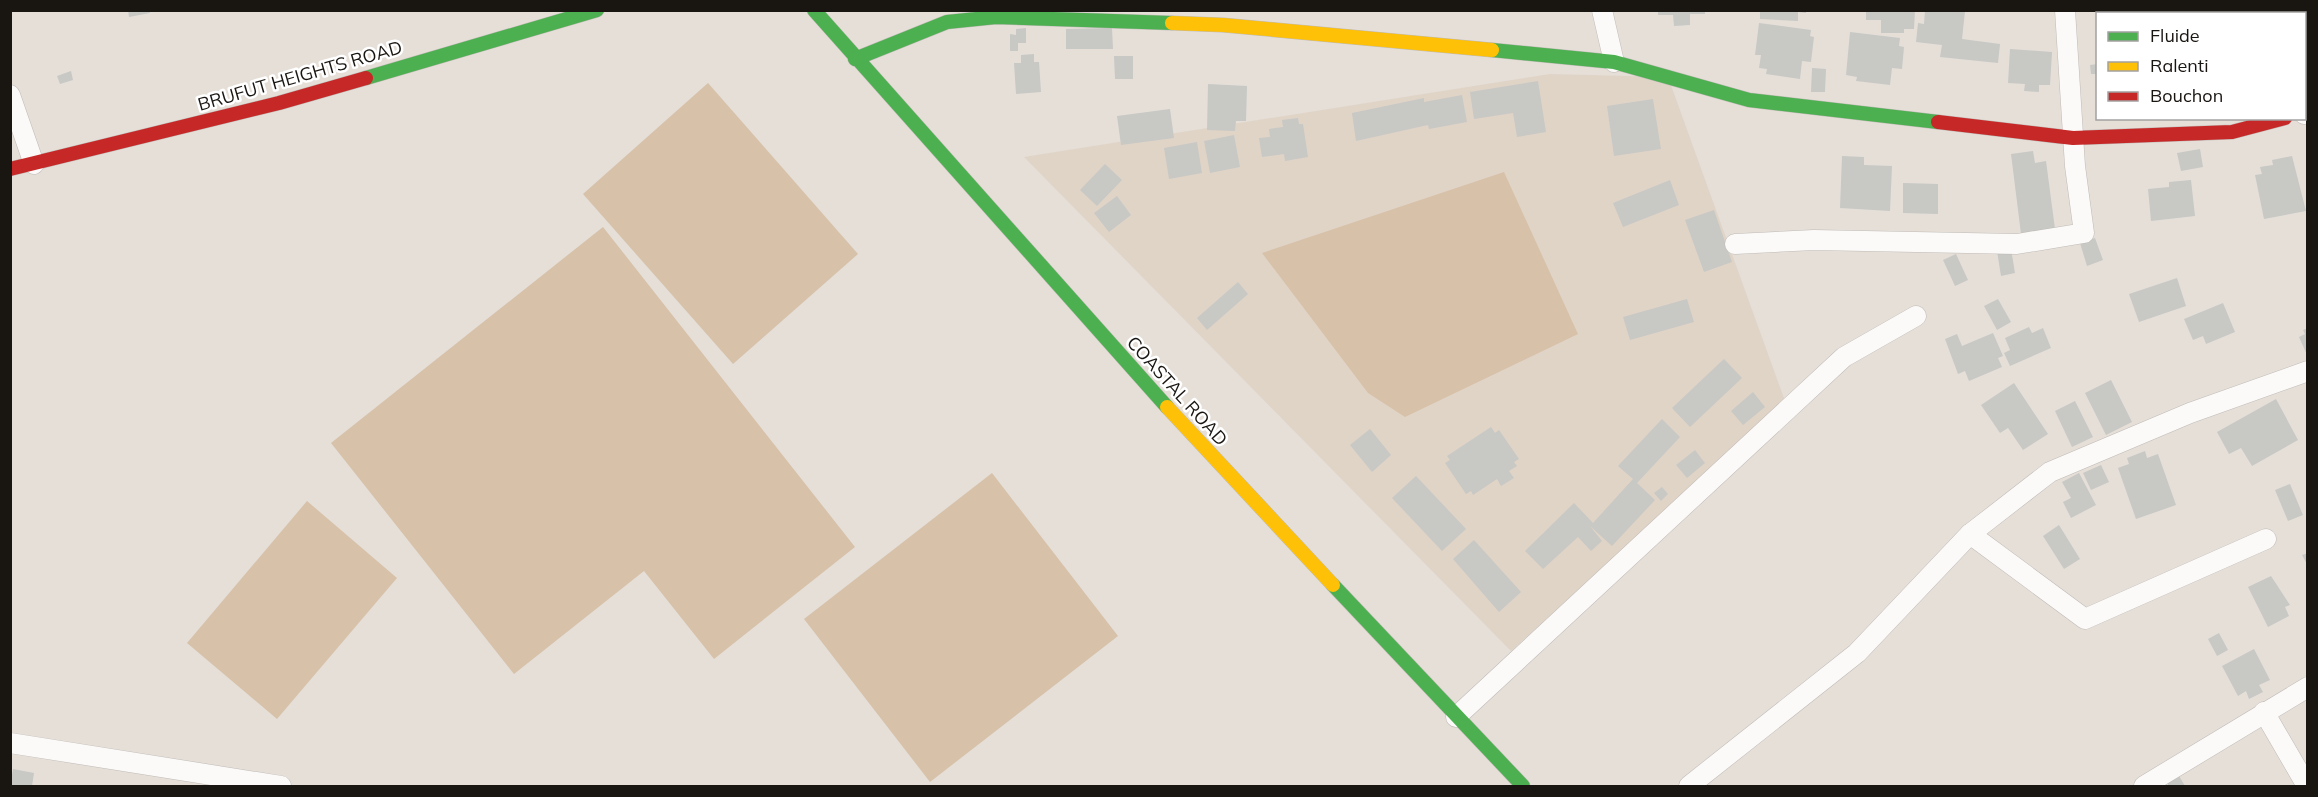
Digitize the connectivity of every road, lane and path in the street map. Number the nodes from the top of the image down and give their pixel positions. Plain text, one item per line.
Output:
1 (597, 10) edge
2 (814, 10) edge
3 (1602, 10) edge
4 (2065, 10) edge
5 (855, 59) junction
6 (1614, 62) junction
7 (10, 95) edge
8 (2277, 120) edge
9 (2073, 138) junction
10 (34, 164) junction
11 (10, 169) edge
12 (1735, 244) dead end
13 (1916, 316) dead end
14 (2307, 371) edge
15 (1970, 534) junction
16 (2266, 539) dead end
17 (2307, 687) edge
18 (2264, 712) junction
19 (1456, 717) junction
20 (10, 744) edge
21 (1697, 785) edge
22 (281, 786) edge
23 (1523, 786) edge
24 (2144, 786) edge
25 (2307, 786) edge

1 - 10 street, BRUFUT HEIGHTS ROAD
2 - 5 street, COASTAL ROAD
3 - 6 street
4 - 9 street
5 - 6 street
5 - 19 street, COASTAL ROAD
6 - 9 street
7 - 10 street
8 - 9 street
9 - 12 street
10 - 11 street, BRUFUT HEIGHTS ROAD
13 - 19 street
14 - 15 street
15 - 16 street
15 - 21 street
17 - 18 street
18 - 24 street
18 - 25 street
19 - 23 street, COASTAL ROAD
20 - 22 street

